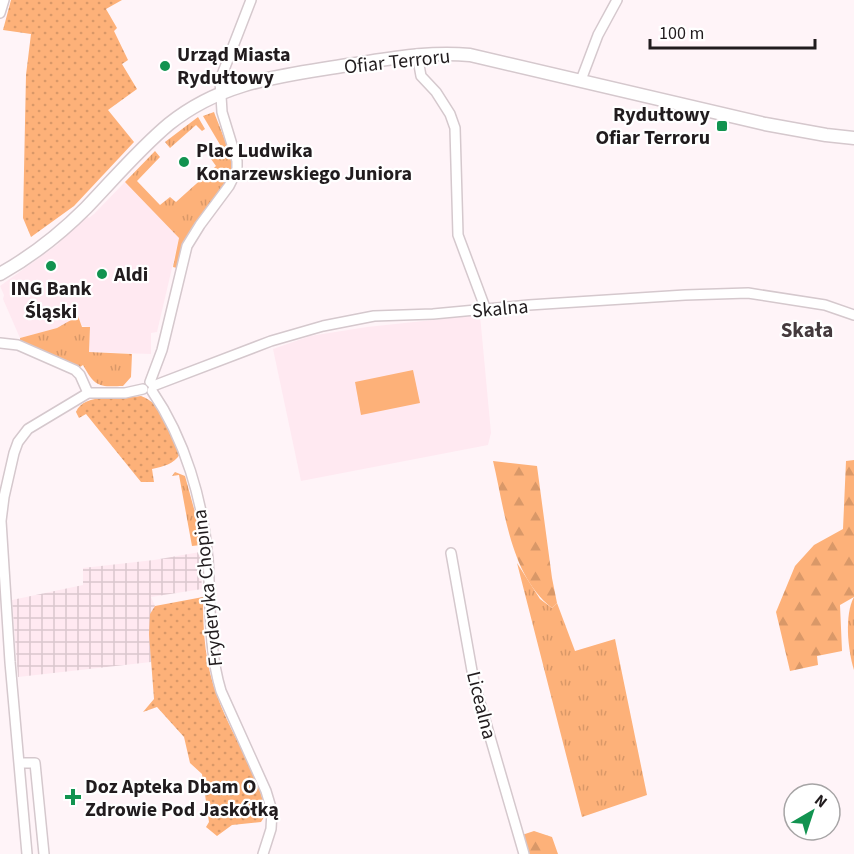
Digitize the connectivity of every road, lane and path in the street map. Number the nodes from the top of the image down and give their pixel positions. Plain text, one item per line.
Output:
1 (4, 0) edge
2 (251, 0) edge
3 (617, 0) edge
4 (0, 13) edge
5 (417, 54) junction
6 (580, 80) junction
7 (220, 94) junction
8 (854, 138) edge
9 (0, 274) edge
10 (486, 310) junction
11 (854, 315) edge
12 (0, 343) edge
13 (150, 387) junction
14 (88, 393) junction
15 (451, 553) dead end
16 (20, 763) junction
17 (27, 854) edge
18 (44, 854) edge
19 (263, 854) edge
20 (524, 854) edge

1 - 4 street
2 - 7 street
3 - 6 street
5 - 6 street, Ofiar Terroru
5 - 7 street, Ofiar Terroru
5 - 10 street
6 - 8 street, Ofiar Terroru
7 - 9 street, Ofiar Terroru
7 - 13 street
10 - 11 street, Skalna
10 - 13 street, Skalna
12 - 14 street
13 - 14 street, Skalna
13 - 19 street, Fryderyka Chopina
14 - 16 street
15 - 20 street, Licealna
16 - 17 street
16 - 18 street

